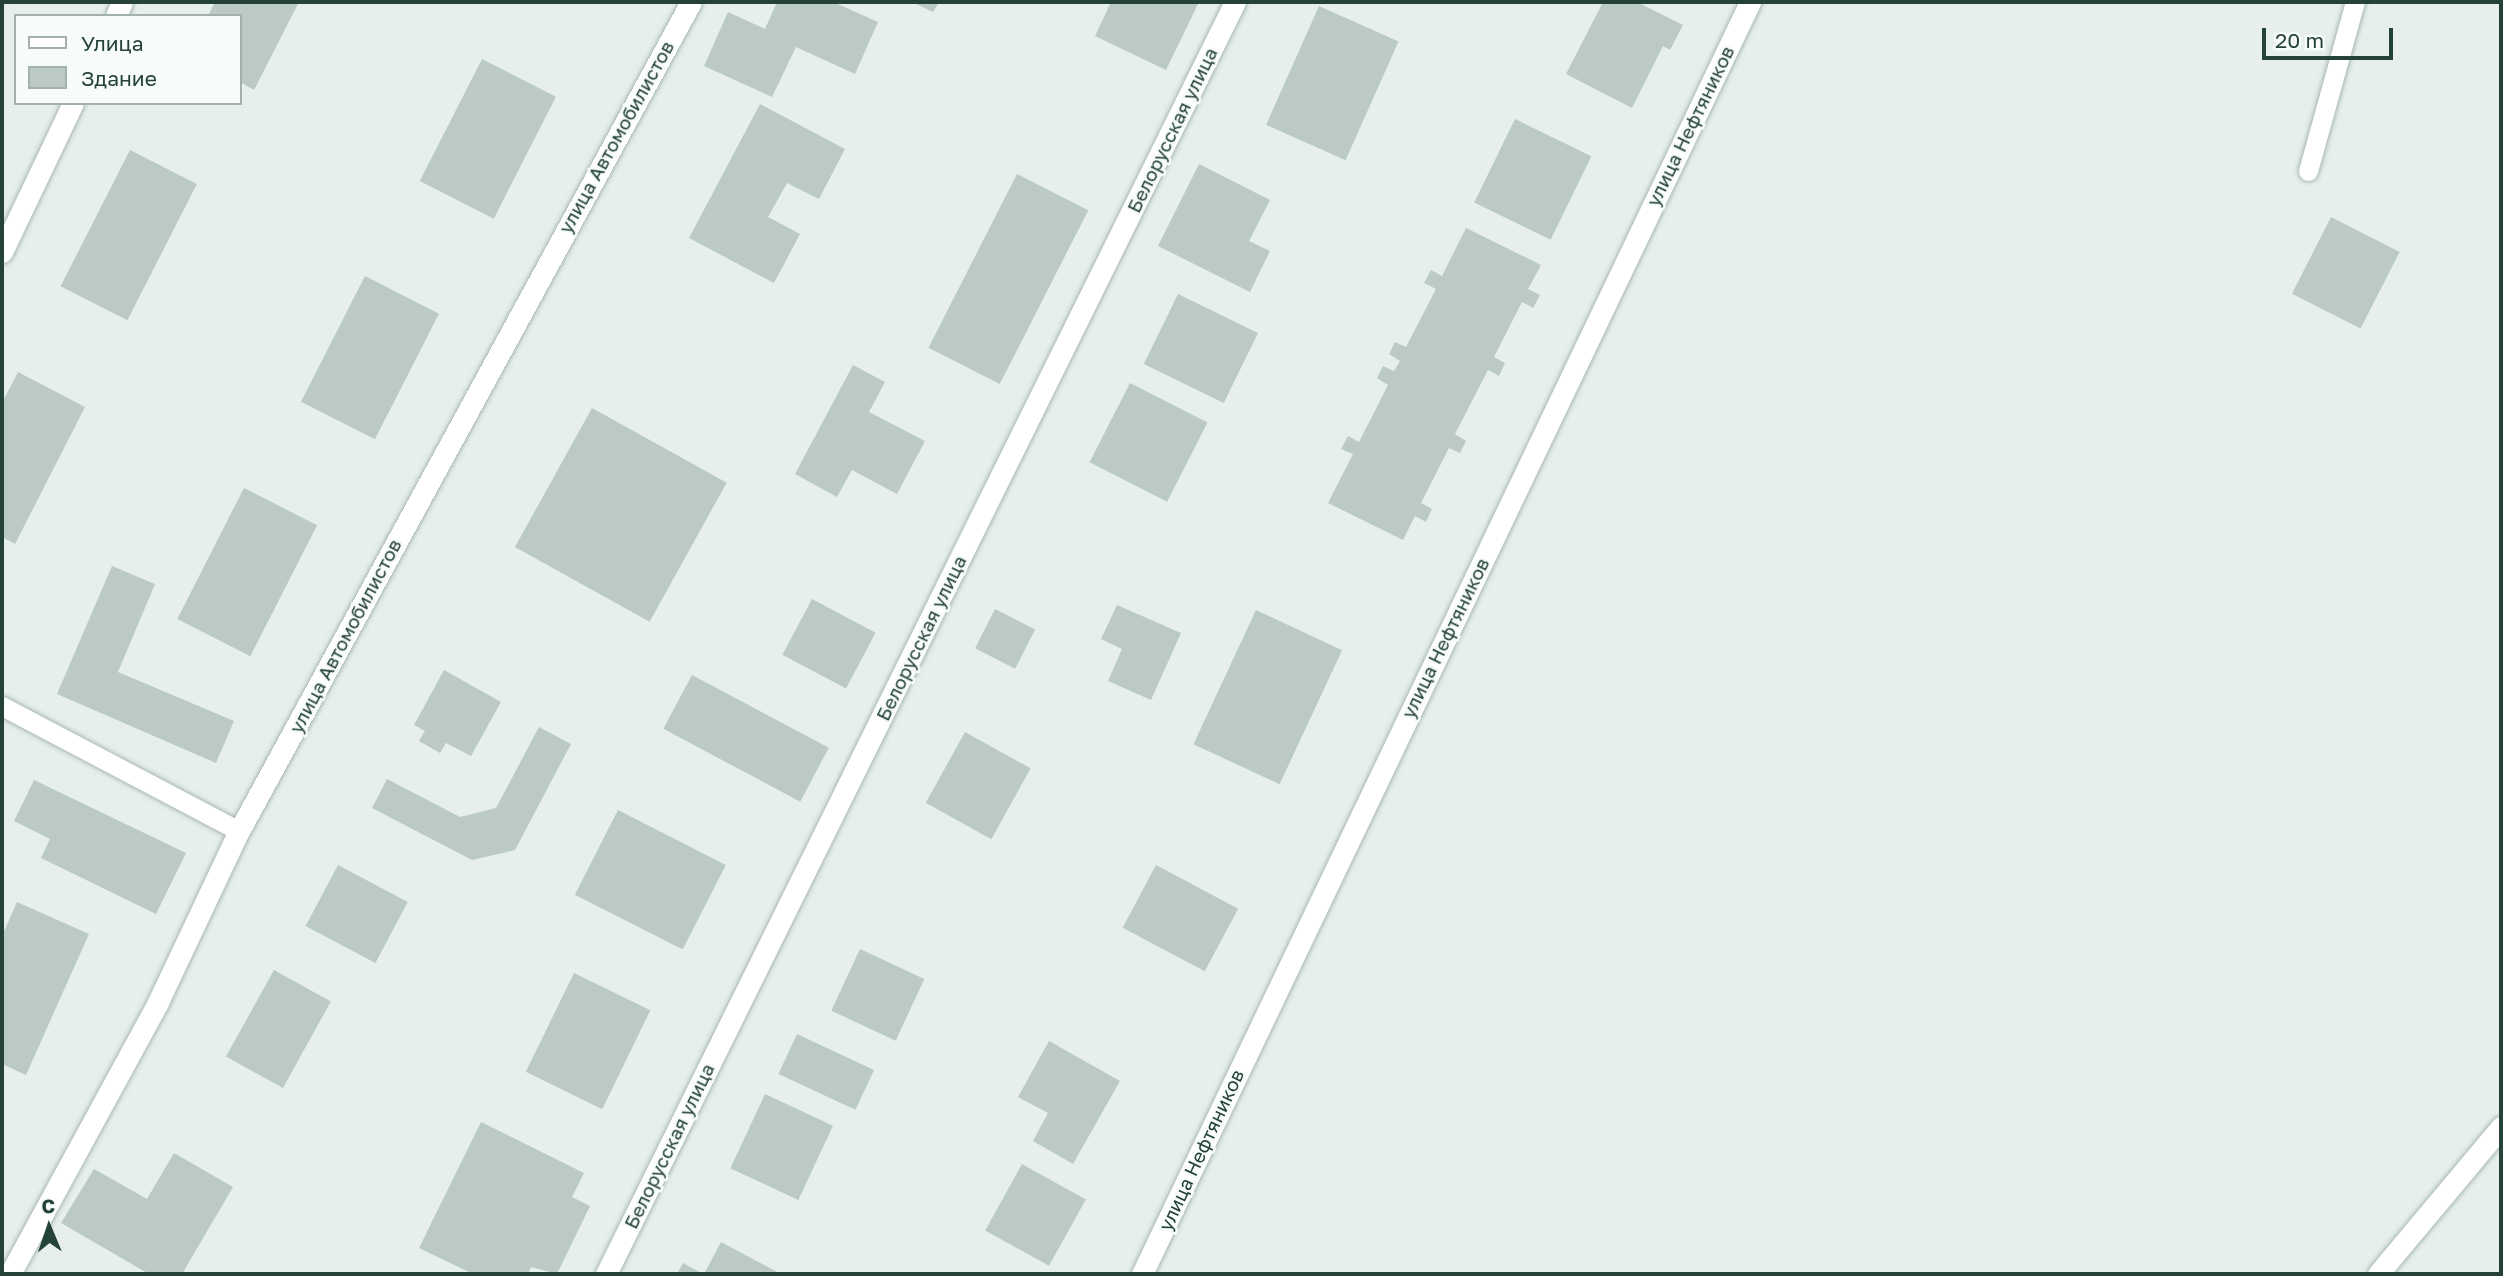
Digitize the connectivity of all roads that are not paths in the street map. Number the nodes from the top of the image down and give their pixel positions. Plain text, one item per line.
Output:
1 (691, 2) edge
2 (1235, 2) edge
3 (1750, 2) edge
4 (2355, 2) edge
5 (73, 105) edge
6 (2308, 171) dead end
7 (2, 252) edge
8 (2, 706) edge
9 (239, 831) junction
10 (2501, 1127) edge
11 (10, 1274) edge
12 (606, 1274) edge
13 (1142, 1274) edge
14 (2378, 1274) edge

1 - 9 street, улица Автомобилистов
2 - 12 street, Белорусская улица
3 - 13 street, улица Нефтяников
4 - 6 lane
5 - 7 street
8 - 9 lane
9 - 11 street, улица Автомобилистов
10 - 14 street

